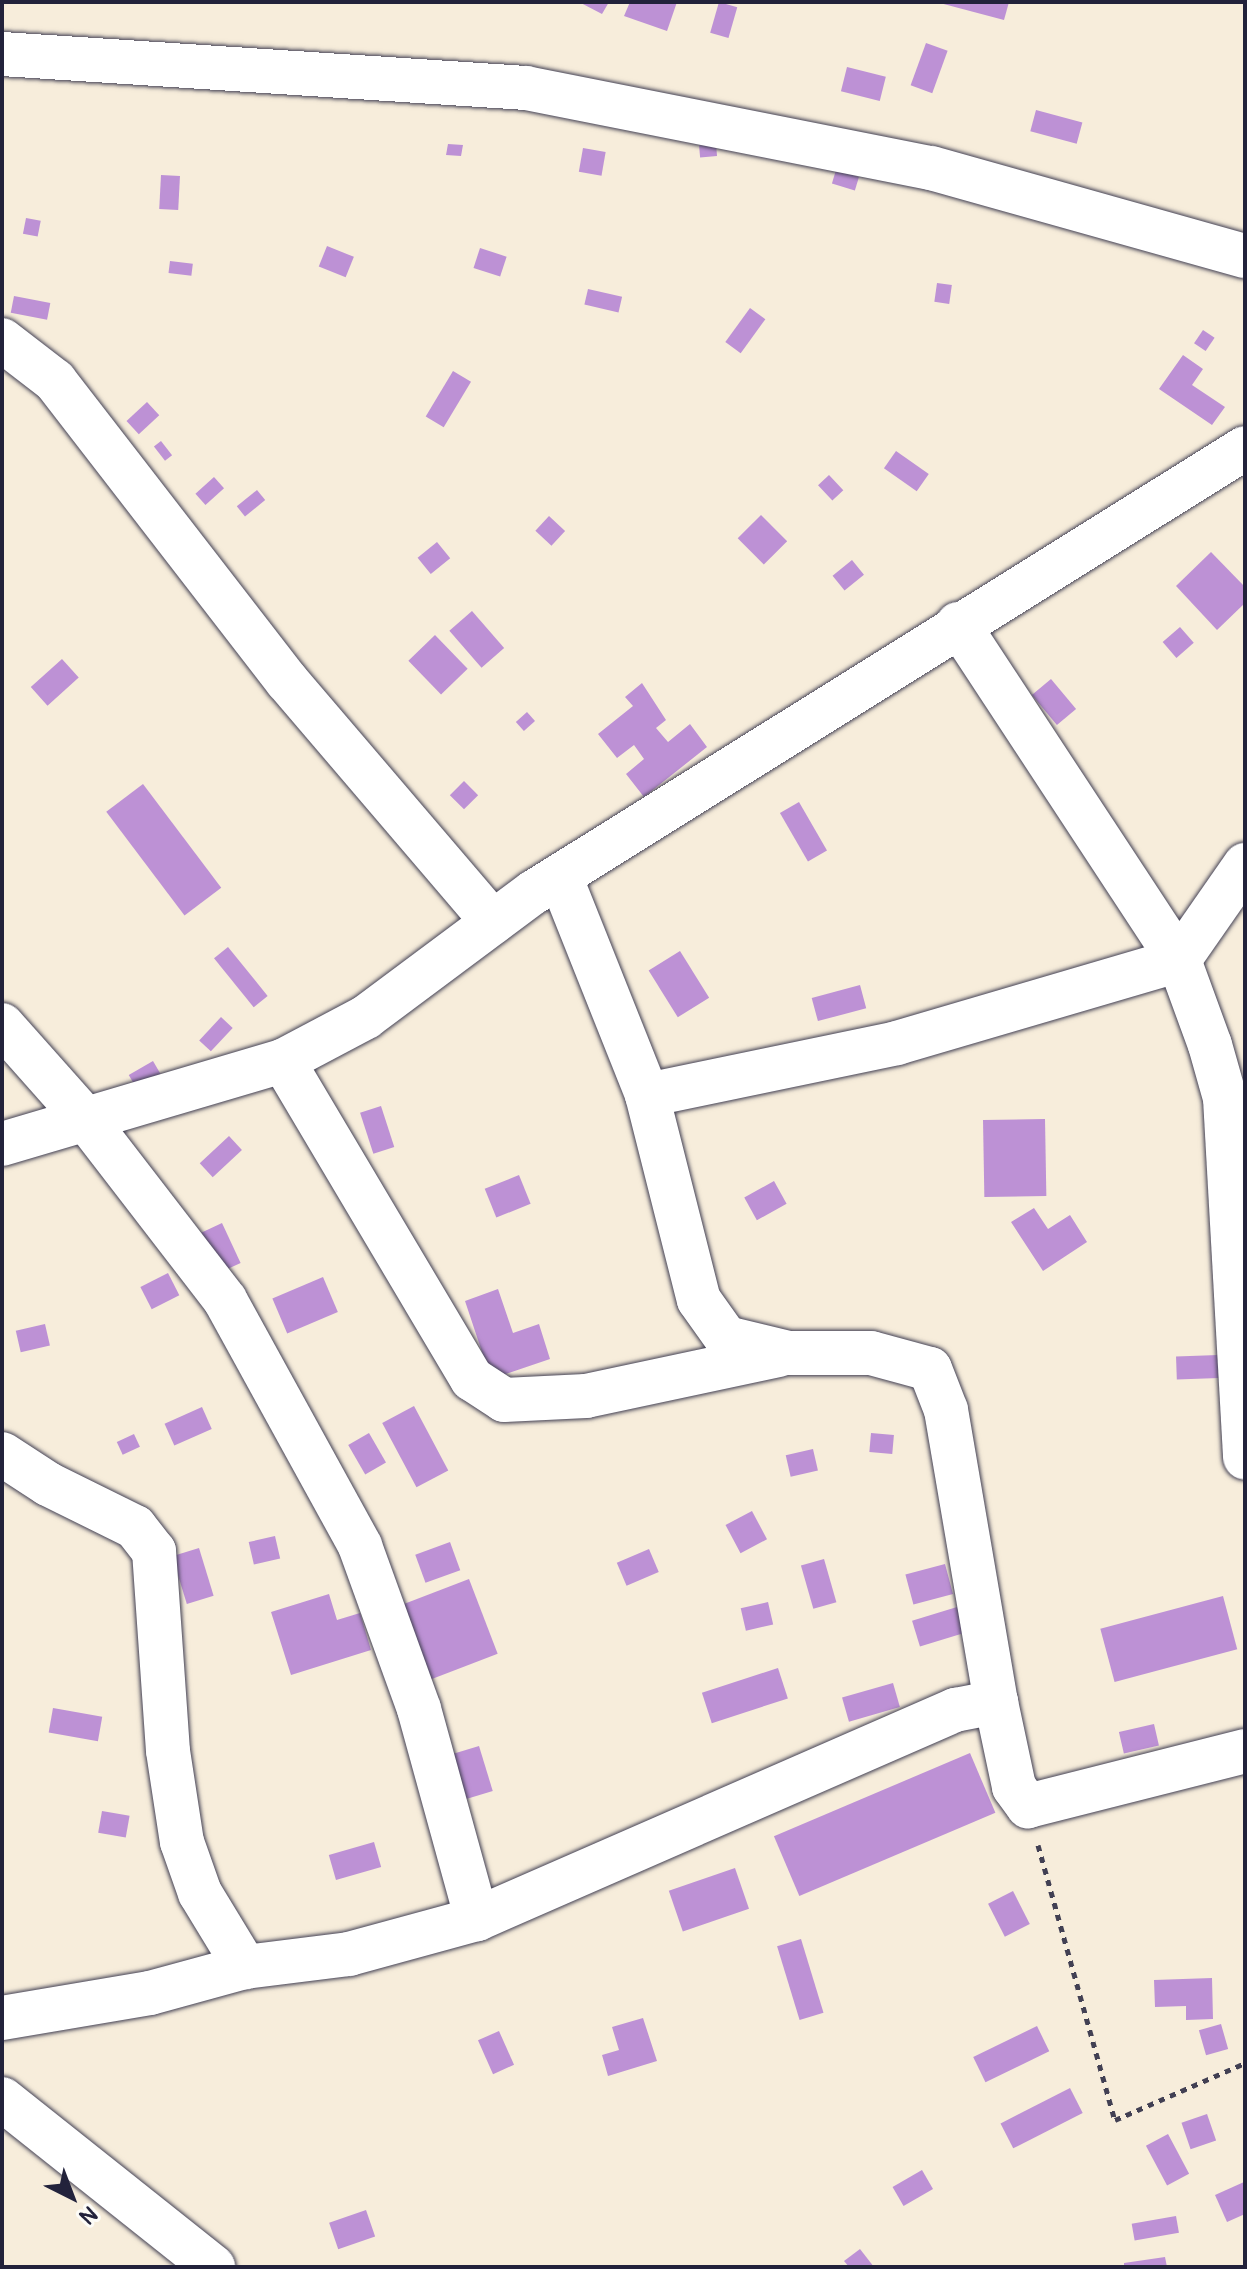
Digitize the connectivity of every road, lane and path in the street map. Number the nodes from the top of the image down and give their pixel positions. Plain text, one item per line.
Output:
1 (2, 54) edge
2 (1245, 256) edge
3 (2, 340) edge
4 (1239, 458) edge
5 (958, 624) junction
6 (1245, 865) edge
7 (560, 876) junction
8 (493, 922) junction
9 (1179, 960) junction
10 (2, 1025) edge
11 (283, 1061) junction
12 (647, 1095) junction
13 (88, 1122) junction
14 (2, 1144) edge
15 (789, 1353) junction
16 (2, 1454) edge
17 (1245, 1457) edge
18 (996, 1702) junction
19 (1245, 1751) edge
20 (1028, 1806) junction
21 (477, 1919) junction
22 (245, 1967) junction
23 (2, 2018) edge
24 (1245, 2063) edge
25 (2, 2099) edge
26 (213, 2267) edge

1 - 2 street
3 - 8 street
4 - 5 street
5 - 7 street
5 - 9 street
6 - 9 street
7 - 8 street
7 - 12 street
8 - 11 street
9 - 12 street
9 - 17 street
10 - 13 street
11 - 13 street
11 - 15 street
12 - 15 street
13 - 14 street
13 - 21 street
15 - 18 street
16 - 22 street
18 - 20 street
18 - 21 street
19 - 20 street
20 - 24 path
21 - 22 street
22 - 23 street
25 - 26 street

